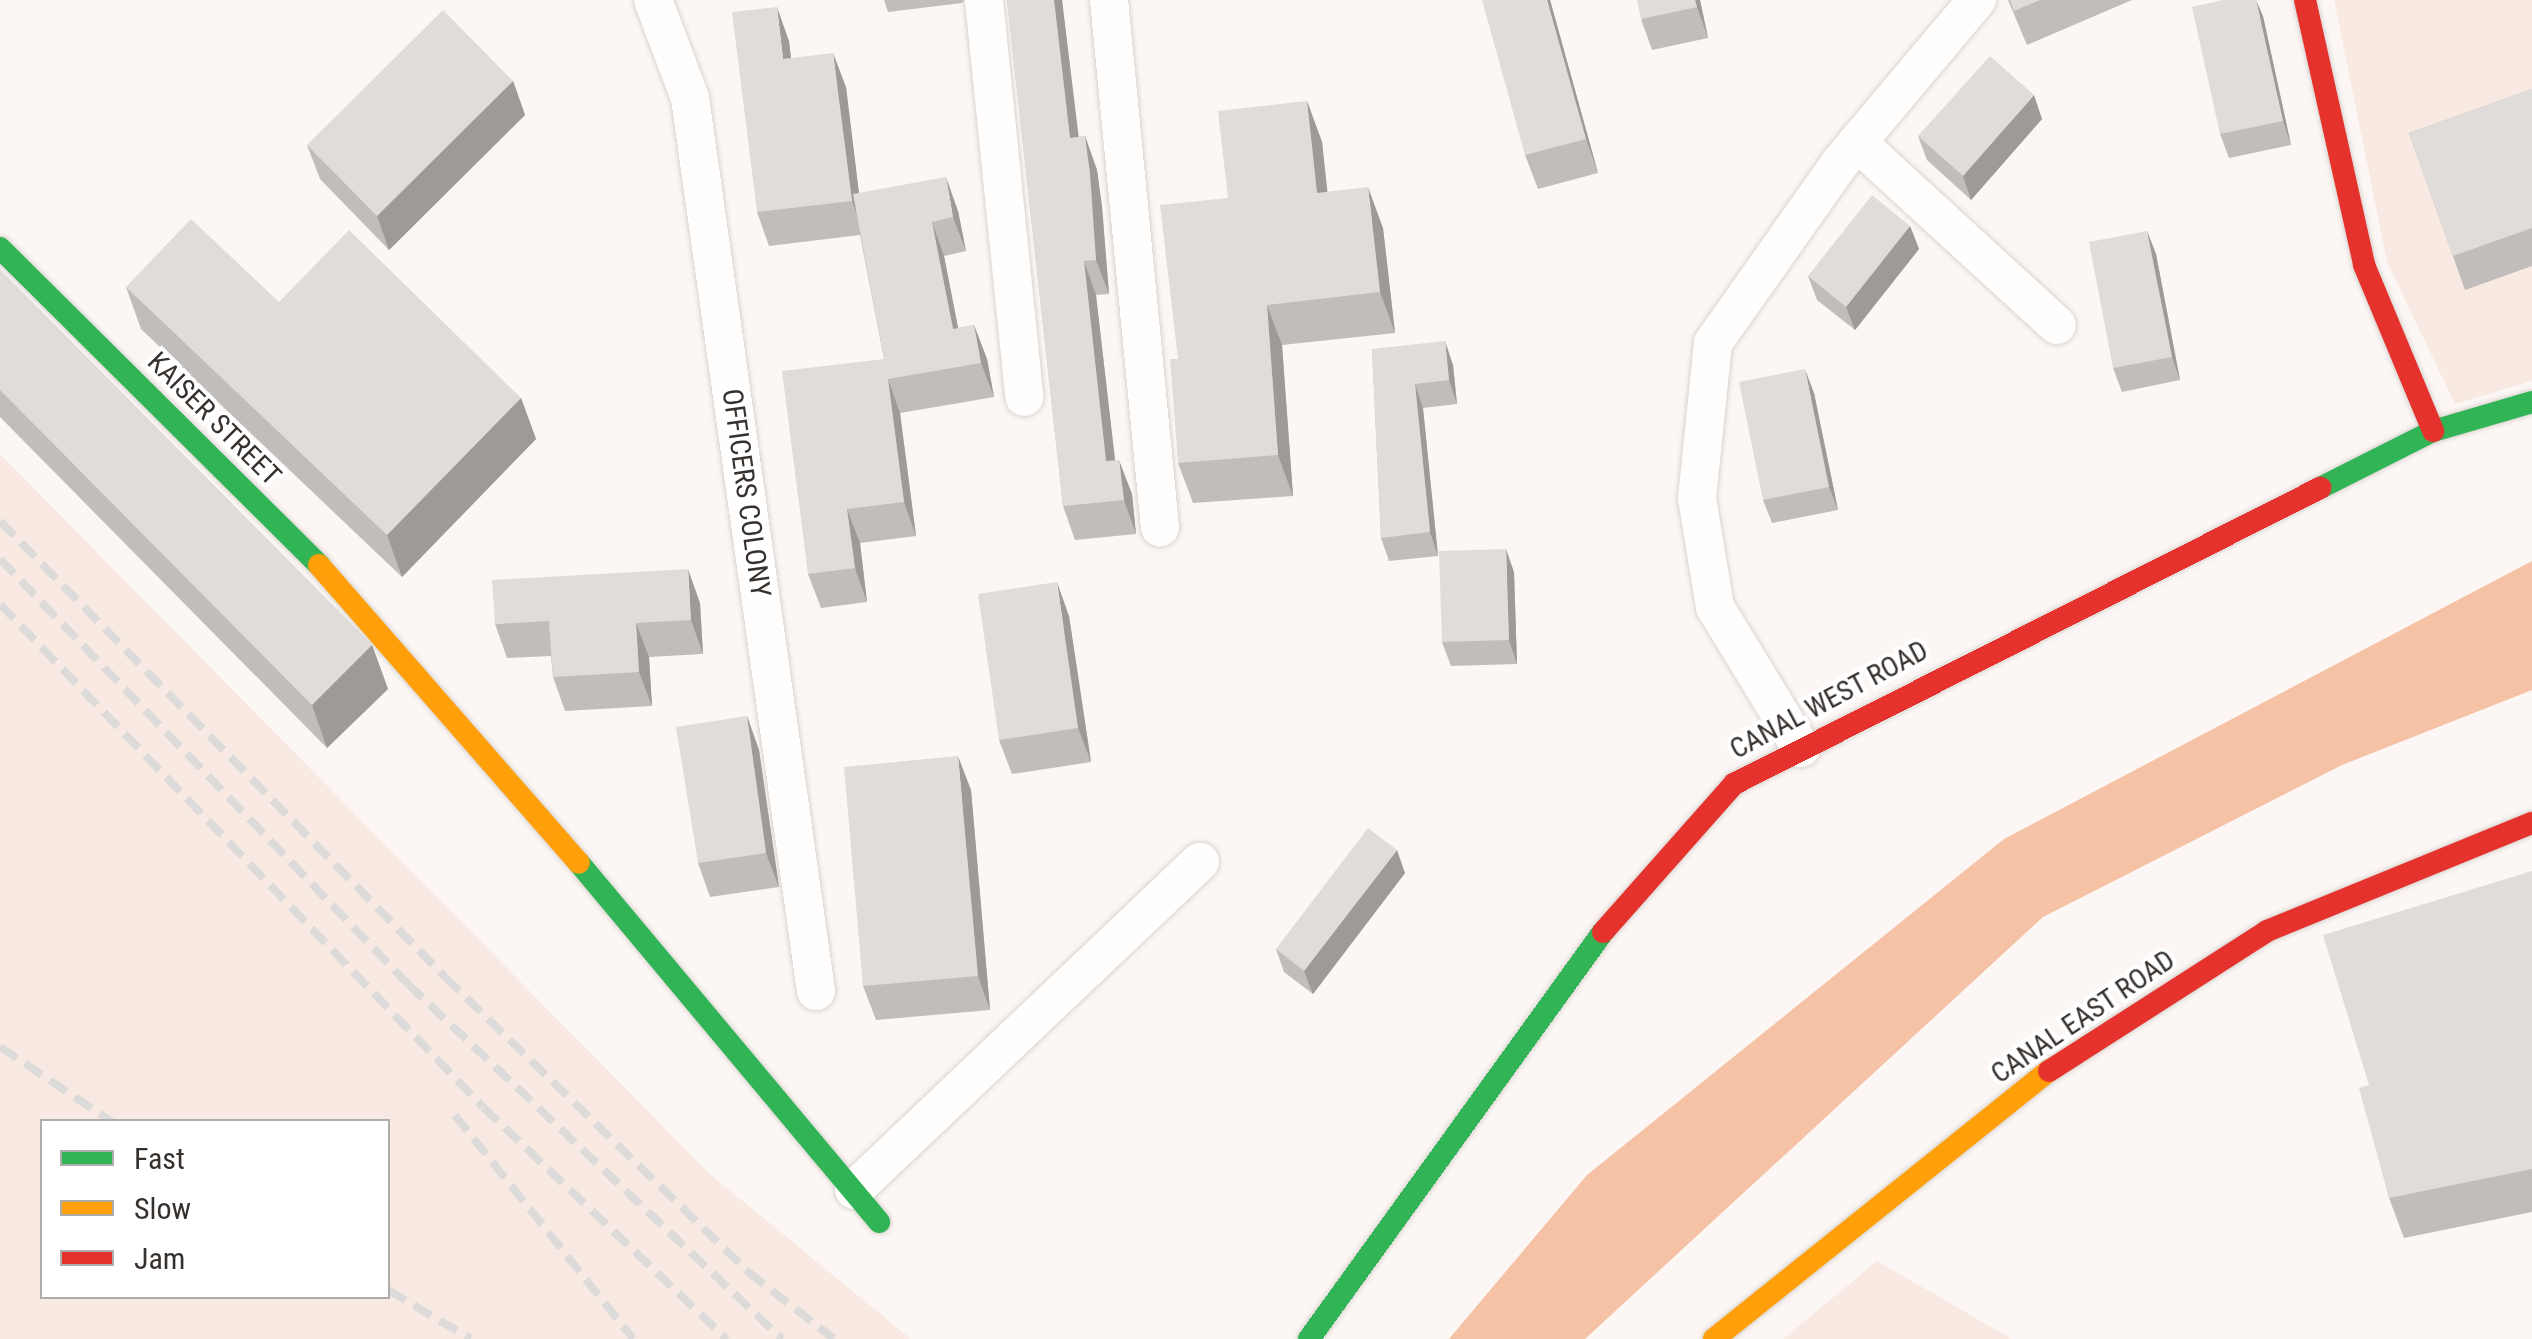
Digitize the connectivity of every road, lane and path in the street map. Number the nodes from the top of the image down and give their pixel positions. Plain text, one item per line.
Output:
1 (653, 0) edge
2 (984, 0) edge
3 (1109, 0) edge
4 (1978, 0) edge
5 (2305, 0) edge
6 (1857, 142) junction
7 (0, 248) edge
8 (2057, 325) dead end
9 (1024, 398) dead end
10 (2532, 402) edge
11 (2433, 432) junction
12 (1160, 528) dead end
13 (1801, 748) junction
14 (2532, 824) edge
15 (1200, 862) dead end
16 (816, 991) dead end
17 (854, 1190) junction
18 (879, 1222) dead end
19 (1309, 1339) edge
20 (1714, 1339) edge

1 - 16 street, OFFICERS COLONY
2 - 9 street
3 - 12 street
4 - 6 street
5 - 11 street
6 - 8 street
6 - 13 street
7 - 17 street, KAISER STREET
10 - 11 street, CANAL WEST ROAD
11 - 13 street, CANAL WEST ROAD
13 - 19 street, CANAL WEST ROAD
14 - 20 street, CANAL EAST ROAD
15 - 17 street
17 - 18 street, KAISER STREET

